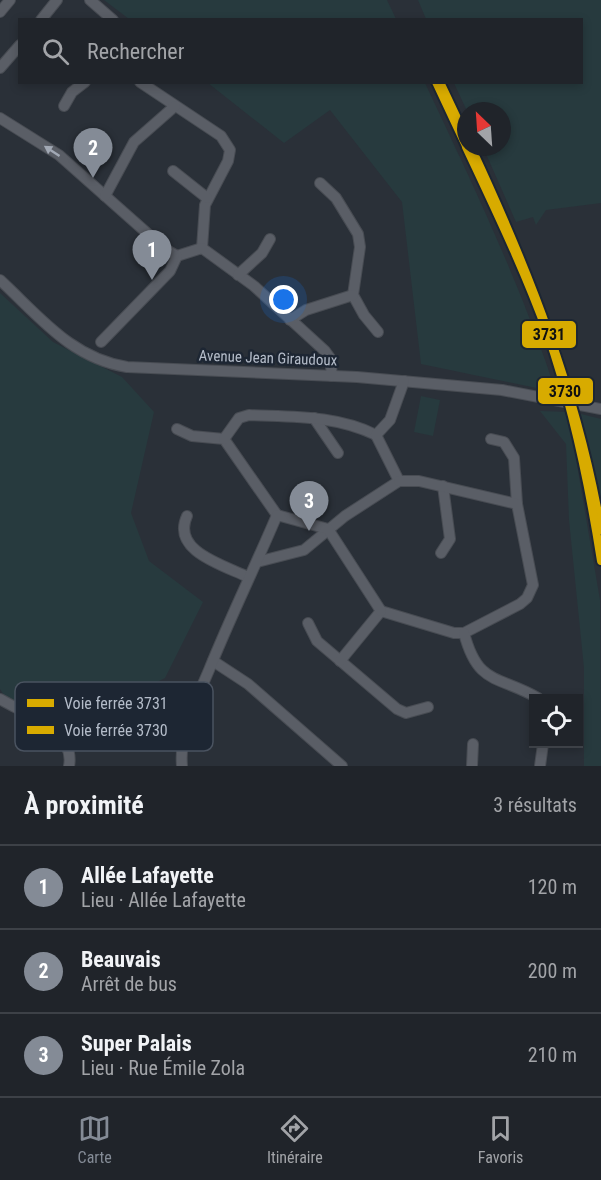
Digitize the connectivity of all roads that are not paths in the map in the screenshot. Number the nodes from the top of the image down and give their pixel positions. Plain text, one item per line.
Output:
1 (10, 0) edge
2 (57, 0) edge
3 (90, 0) edge
4 (0, 12) edge
5 (43, 18) edge
6 (111, 18) edge
7 (18, 47) edge
8 (0, 68) edge
9 (82, 84) edge
10 (143, 84) edge
11 (64, 106) dead end
12 (175, 106) junction
13 (0, 117) edge
14 (172, 171) dead end
15 (320, 183) dead end
16 (105, 196) junction
17 (207, 198) junction
18 (270, 239) dead end
19 (202, 248) junction
20 (177, 256) junction
21 (238, 275) junction
22 (0, 280) edge
23 (353, 295) junction
24 (290, 320) junction
25 (378, 332) dead end
26 (101, 342) dead end
27 (332, 376) junction
28 (404, 381) junction
29 (601, 409) edge
30 (314, 418) junction
31 (177, 429) dead end
32 (376, 435) junction
33 (224, 439) junction
34 (491, 440) dead end
35 (338, 453) dead end
36 (399, 481) junction
37 (443, 486) junction
38 (517, 504) junction
39 (277, 515) junction
40 (187, 516) dead end
41 (328, 529) junction
42 (441, 553) dead end
43 (257, 562) junction
44 (248, 577) junction
45 (381, 611) junction
46 (308, 624) dead end
47 (464, 633) junction
48 (213, 661) junction
49 (340, 661) junction
50 (204, 682) edge
51 (529, 695) edge
52 (0, 699) edge
53 (428, 707) dead end
54 (15, 708) edge
55 (473, 744) dead end
56 (542, 748) edge
57 (69, 751) edge
58 (181, 751) edge
59 (69, 766) edge
60 (182, 766) edge
61 (342, 766) edge
62 (472, 766) edge
63 (540, 766) edge

1 - 4 street
2 - 5 street
3 - 6 street
7 - 8 street
9 - 11 street
10 - 12 street
12 - 16 street
12 - 17 street
16 -> 13 street
14 - 17 street
15 - 23 street
16 - 20 street
17 - 19 street
18 - 21 street
19 - 20 street
19 - 21 street
20 - 26 street
21 - 24 street
22 - 27 street, Avenue Jean Giraudoux
23 - 24 street
23 - 25 street
24 - 27 street
27 - 28 street, Avenue Jean Giraudoux
28 - 29 street, Avenue Jean Giraudoux
28 - 32 street
30 - 32 street
30 - 33 street
30 - 35 street
31 - 33 street
32 - 36 street
33 - 39 street
34 - 38 street
36 - 37 street
36 - 41 street
37 - 38 street
37 - 42 street
38 - 47 street
39 - 41 street
39 - 43 street
40 - 44 street
41 - 43 street
41 - 45 street
43 - 44 street
44 - 48 street
45 - 47 street
45 - 49 street
46 - 49 street
47 - 51 street
48 - 50 street
48 - 61 street
49 - 53 street
52 - 54 street
55 - 62 street
56 - 63 street
57 - 59 street
58 - 60 street

